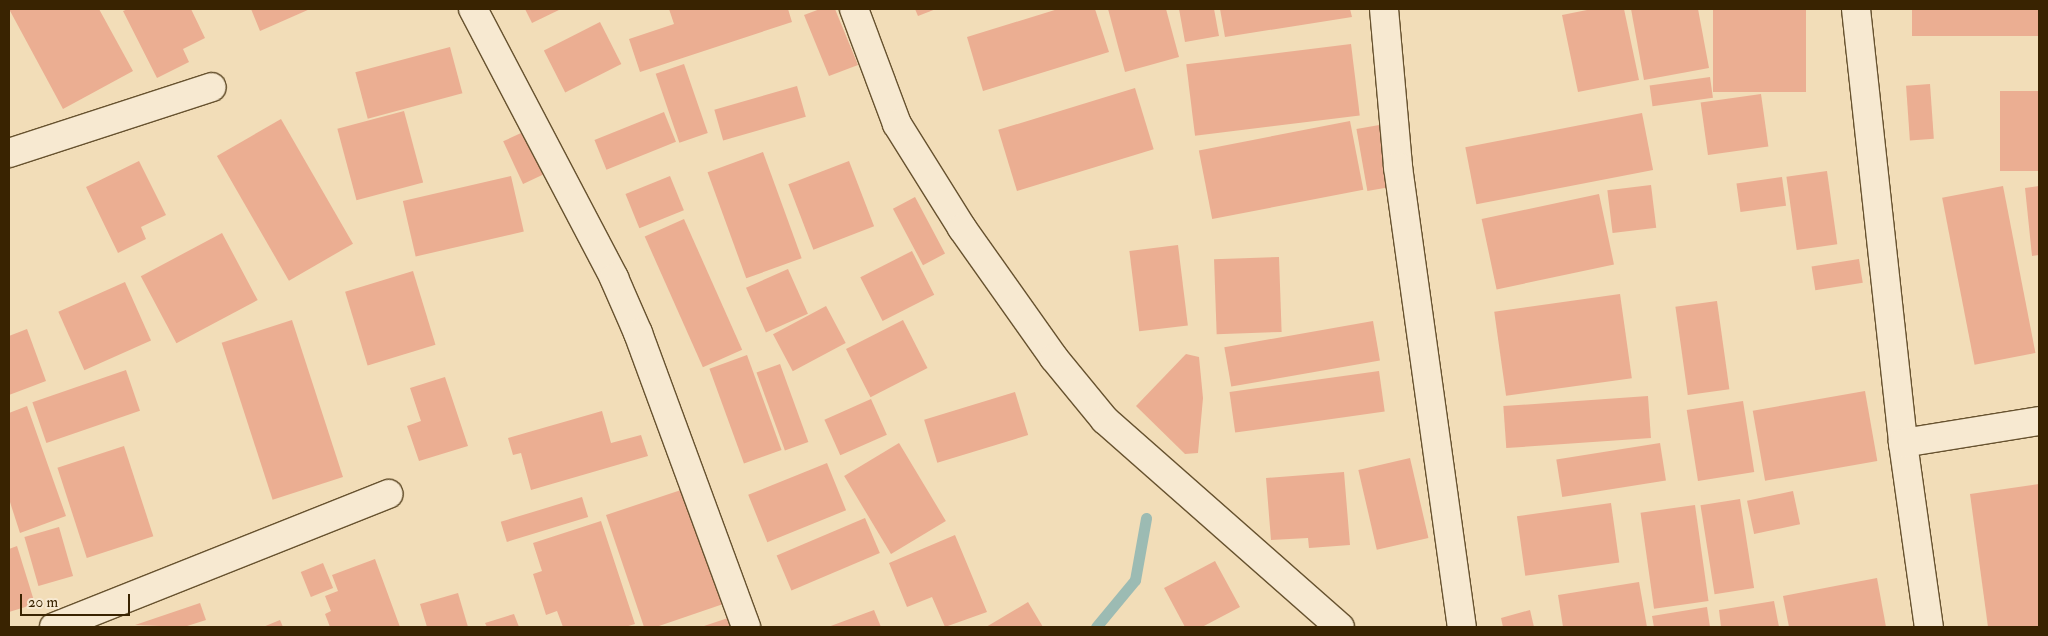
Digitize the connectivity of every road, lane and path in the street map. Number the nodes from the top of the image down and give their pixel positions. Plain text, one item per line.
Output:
1 (473, 9) edge
2 (854, 9) edge
3 (1384, 9) edge
4 (1856, 9) edge
5 (212, 87) dead end
6 (9, 152) edge
7 (2039, 421) edge
8 (1903, 443) junction
9 (389, 494) dead end
10 (54, 627) edge
11 (746, 627) edge
12 (1340, 627) edge
13 (1462, 627) edge
14 (1929, 627) edge

1 - 11 street
2 - 12 street
3 - 13 street
4 - 8 street
5 - 6 street
7 - 8 street
8 - 14 street
9 - 10 street

